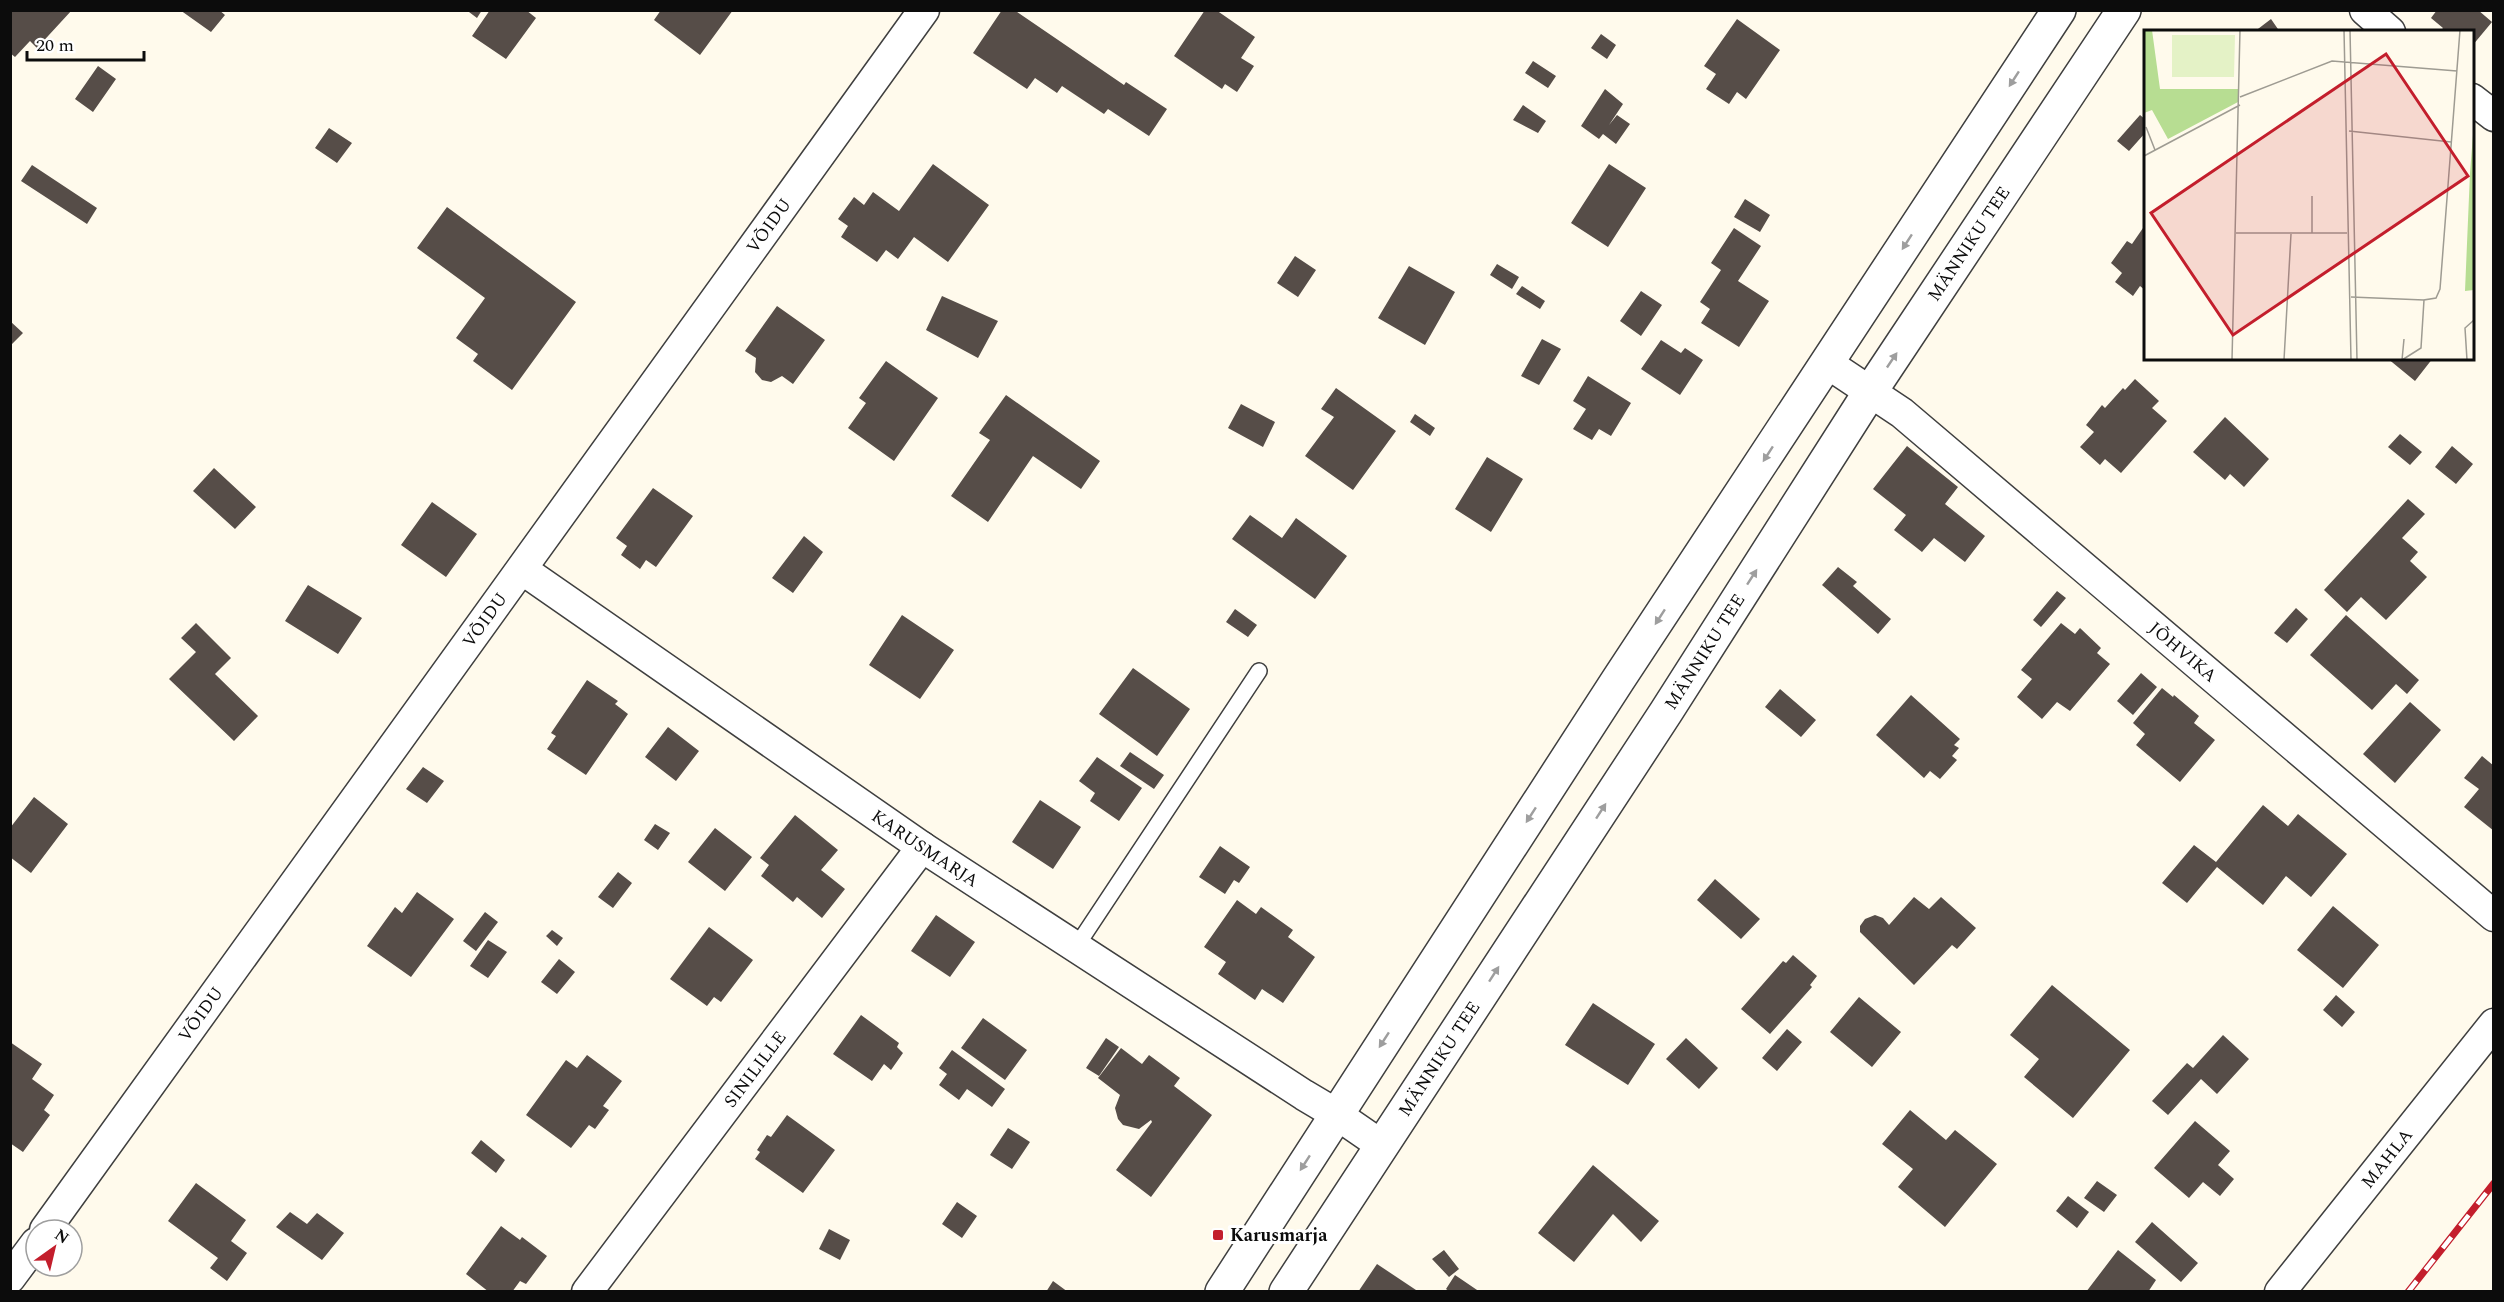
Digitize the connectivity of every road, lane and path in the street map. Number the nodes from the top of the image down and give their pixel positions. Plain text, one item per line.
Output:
1 (924, 10) edge
2 (2059, 10) edge
3 (2124, 10) edge
4 (2365, 10) edge
5 (2388, 30) edge
6 (2474, 101) edge
7 (2493, 116) edge
8 (1827, 363) junction
9 (1870, 392) junction
10 (523, 570) junction
11 (1259, 670) dead end
12 (922, 847) junction
13 (2493, 916) edge
14 (1076, 947) junction
15 (2493, 1024) edge
16 (1336, 1114) junction
17 (1381, 1145) junction
18 (54, 1218) edge
19 (24, 1259) edge
20 (10, 1278) edge
21 (587, 1292) edge
22 (1222, 1292) edge
23 (1286, 1292) edge
24 (2280, 1292) edge

1 - 10 street, VÕIDU
2 -> 8 street
9 -> 3 street, MÄNNIKU TEE
4 - 5 street
6 - 7 street
8 - 9 street, JÕHVIKA
8 -> 16 street
9 - 13 street, JÕHVIKA
17 -> 9 street, MÄNNIKU TEE
10 - 12 street, KARUSMARJA
10 - 18 street, VÕIDU
11 - 14 lane
12 - 14 street, KARUSMARJA
12 - 21 street, SINILILLE
14 - 16 street, KARUSMARJA
15 - 24 street, MAHLA
16 - 17 street, KARUSMARJA
16 -> 22 street
17 - 23 street, MÄNNIKU TEE
19 - 20 street

